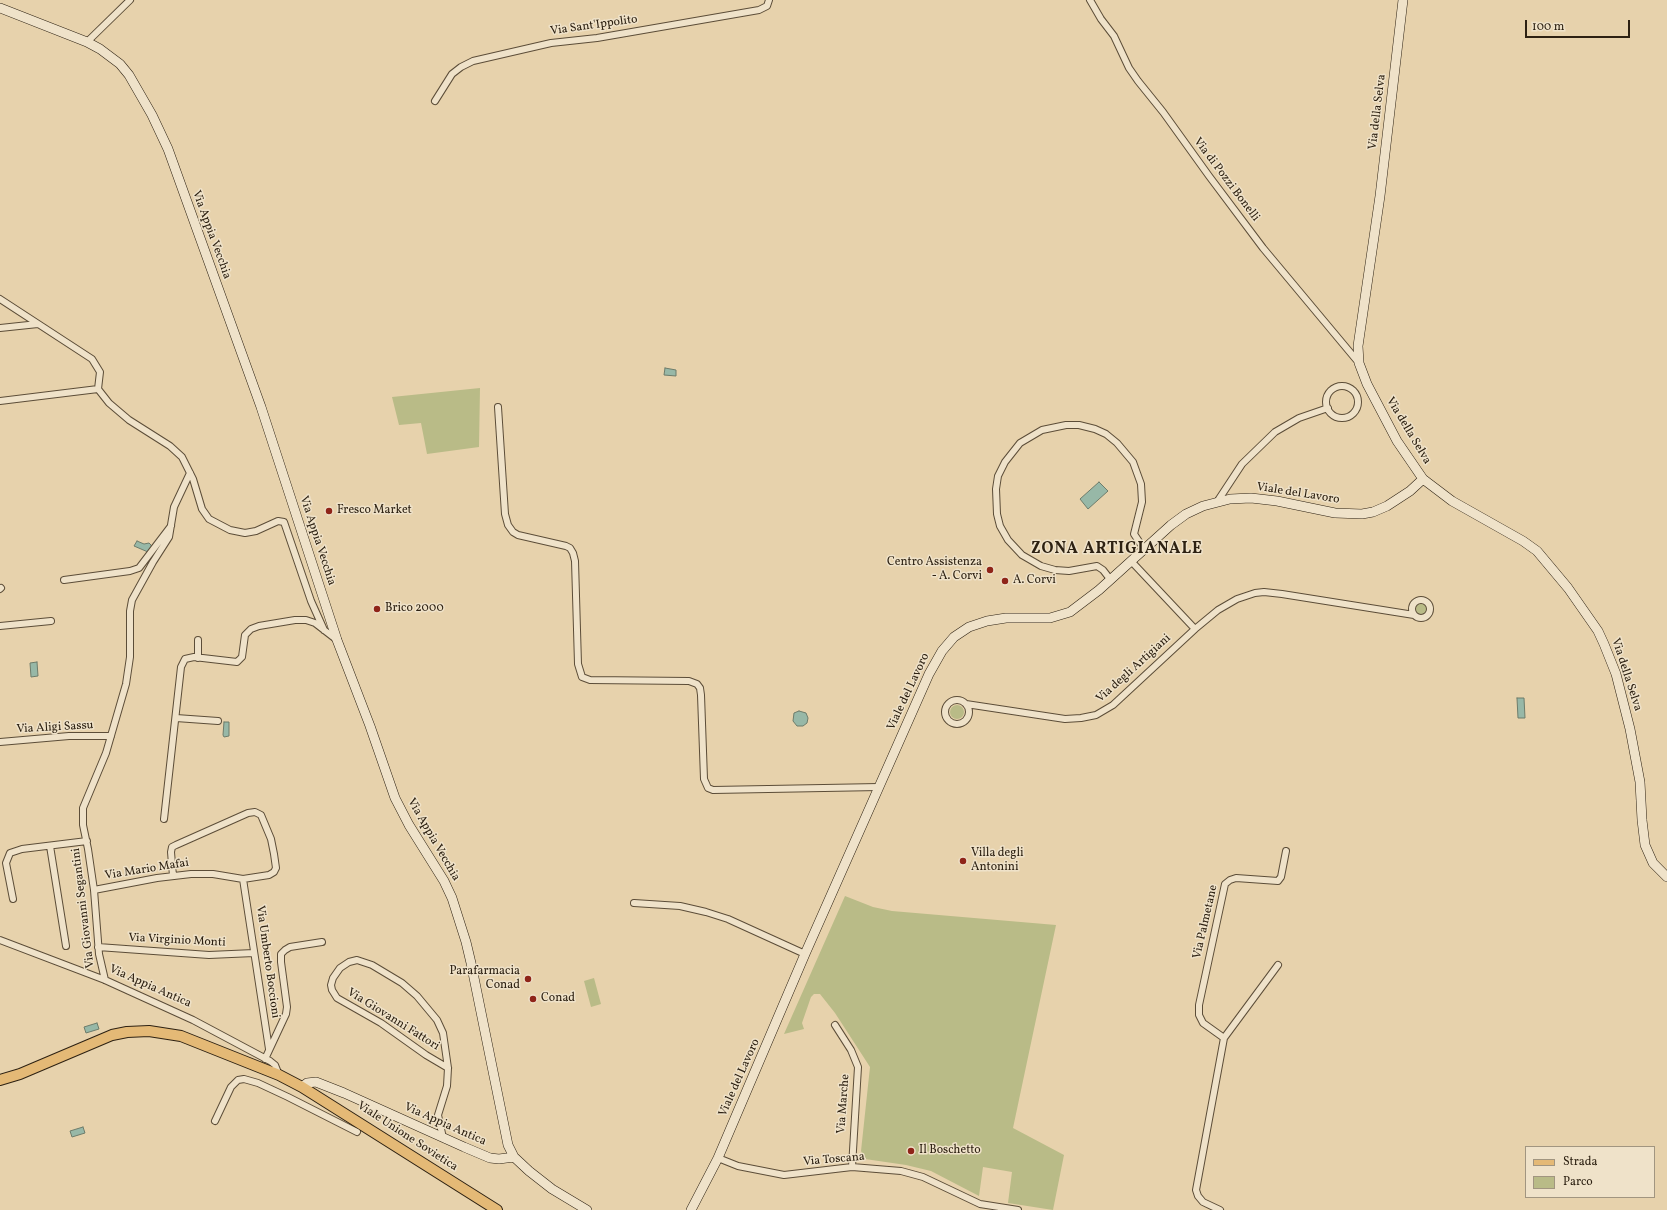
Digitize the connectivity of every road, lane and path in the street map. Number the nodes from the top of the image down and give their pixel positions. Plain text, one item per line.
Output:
1 (130, 0) edge
2 (769, 0) edge
3 (1090, 0) edge
4 (1403, 0) edge
5 (0, 8) edge
6 (86, 42) junction
7 (435, 101) dead end
8 (0, 299) edge
9 (38, 324) junction
10 (0, 328) edge
11 (1359, 364) junction
12 (98, 389) junction
13 (0, 401) edge
14 (498, 407) dead end
15 (1328, 408) junction
16 (190, 473) junction
17 (1423, 479) junction
18 (1217, 502) junction
19 (172, 526) junction
20 (1144, 549) junction
21 (1131, 561) junction
22 (64, 580) dead end
23 (1110, 580) junction
24 (1414, 615) dead end
25 (51, 621) dead end
26 (0, 626) edge
27 (324, 630) junction
28 (1195, 630) junction
29 (198, 640) dead end
30 (337, 640) junction
31 (198, 658) junction
32 (966, 704) dead end
33 (176, 718) junction
34 (218, 721) dead end
35 (111, 736) junction
36 (0, 742) edge
37 (879, 787) junction
38 (164, 819) dead end
39 (87, 841) junction
40 (50, 846) junction
41 (1286, 851) dead end
42 (173, 876) junction
43 (1667, 877) edge
44 (243, 879) junction
45 (94, 890) junction
46 (14, 899) dead end
47 (634, 903) dead end
48 (0, 940) edge
49 (322, 942) dead end
50 (66, 946) dead end
51 (98, 948) junction
52 (254, 953) junction
53 (805, 954) junction
54 (1278, 964) dead end
55 (105, 980) junction
56 (835, 1025) dead end
57 (1224, 1038) junction
58 (269, 1049) junction
59 (265, 1058) junction
60 (448, 1068) junction
61 (279, 1075) junction
62 (0, 1080) edge
63 (302, 1087) junction
64 (215, 1121) dead end
65 (358, 1130) junction
66 (443, 1138) junction
67 (514, 1157) junction
68 (718, 1158) junction
69 (852, 1167) junction
70 (987, 1208) edge
71 (497, 1210) edge
72 (587, 1210) edge
73 (691, 1210) edge
74 (1018, 1210) edge
75 (1220, 1210) edge

1 - 6 street
2 - 7 street, Via Sant'Ippolito
3 - 11 street, Via di Pozzi Bonelli
4 - 11 street, Via della Selva
5 - 6 street, Via Appia Vecchia
6 - 30 street, Via Appia Vecchia
8 - 9 street
9 - 10 street
9 - 12 street
11 - 17 street, Via della Selva
12 - 13 street
12 - 16 street
14 - 37 street
15 - 15 street
15 - 18 street
16 - 19 street, Via Giovanni Segantini
16 - 27 street
17 - 18 street, Viale del Lavoro
17 - 43 street, Via della Selva
18 - 20 street, Viale del Lavoro
19 - 22 street
19 - 35 street, Via Giovanni Segantini
20 - 21 street, Viale del Lavoro
20 - 23 street
21 - 23 street, Viale del Lavoro
21 - 28 street
23 - 37 street, Viale del Lavoro
24 - 28 street, Via degli Artigiani
25 - 26 street
27 - 30 street
27 - 31 street
28 - 32 street, Via degli Artigiani
29 - 31 street
30 - 67 street, Via Appia Vecchia
31 - 33 street
33 - 34 street
33 - 38 street
35 - 36 street, Via Aligi Sassu
35 - 39 street, Via Giovanni Segantini
37 - 53 street, Viale del Lavoro
39 - 40 street
39 - 45 street, Via Giovanni Segantini
40 - 46 street
40 - 50 street
41 - 57 street, Via Palmetane
42 - 44 street, Via Mario Mafai
42 - 44 street, Via Mario Mafai
42 - 45 street, Via Mario Mafai
44 - 52 street, Via Umberto Boccioni
45 - 51 street, Via Giovanni Segantini
47 - 53 street
48 - 55 street, Via Appia Antica
49 - 58 street
51 - 52 street, Via Virginio Monti
51 - 55 street, Via Giovanni Segantini
52 - 58 street, Via Umberto Boccioni
53 - 68 street, Viale del Lavoro
54 - 57 street
55 - 59 street, Via Appia Antica
56 - 69 street, Via Marche
57 - 75 street
58 - 59 street
59 - 61 street, Via Appia Antica
60 - 60 street, Via Giovanni Fattori
60 - 66 street, Via Giovanni Fattori
61 - 62 main road, Viale Unione Sovietica
61 - 63 main road, Viale Unione Sovietica
63 - 65 main road, Viale Unione Sovietica
63 - 66 street, Via Appia Antica
64 - 65 street
65 - 71 main road, Viale Unione Sovietica
66 - 67 street, Via Appia Antica
67 - 72 street
68 - 69 street, Via Toscana
68 - 73 street, Viale del Lavoro
69 - 70 street, Via Toscana
70 - 74 street, Via Toscana

